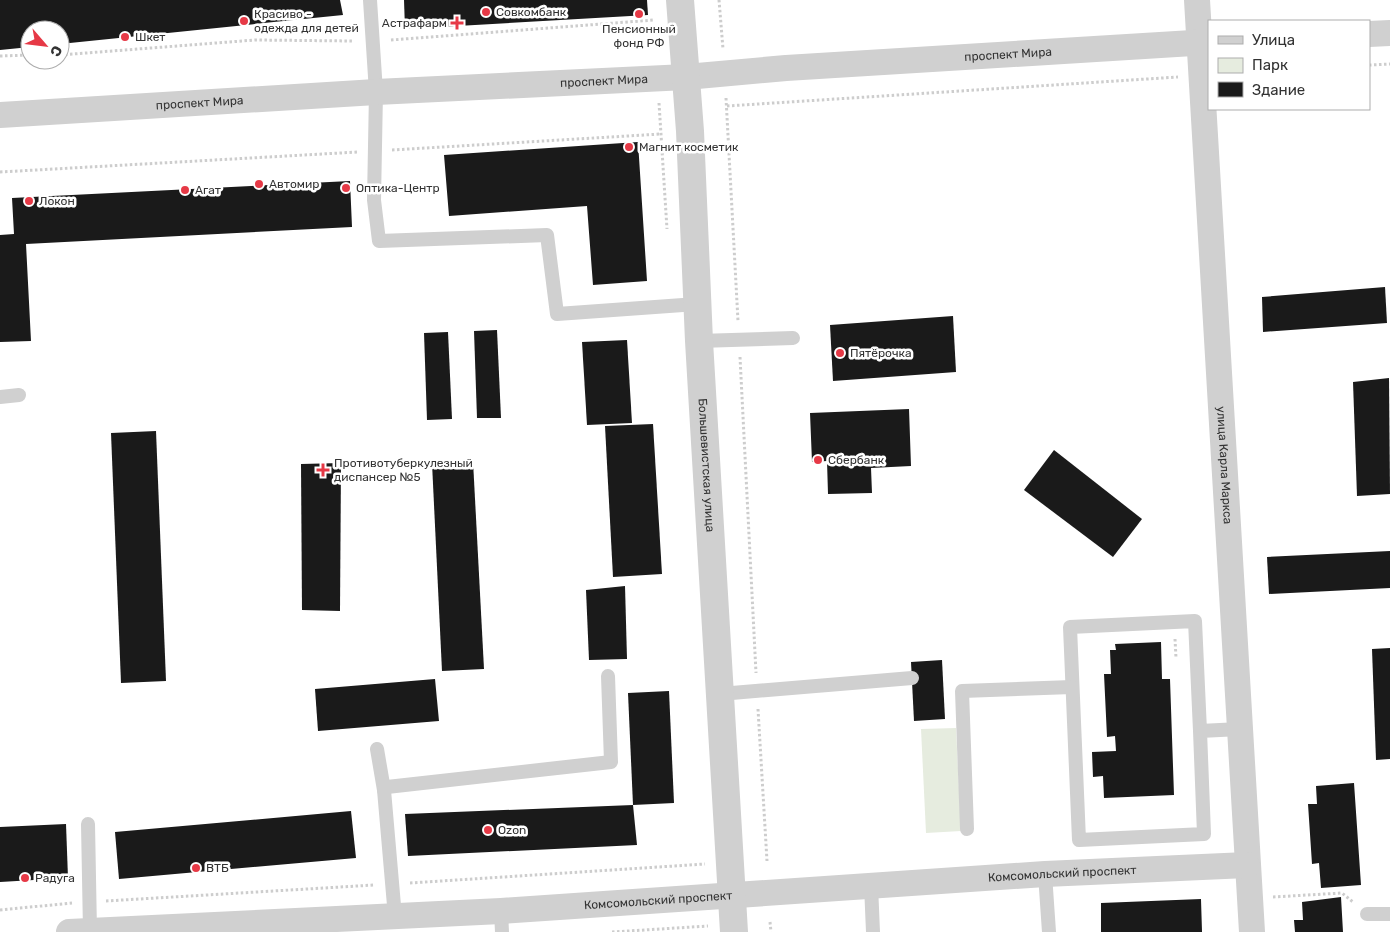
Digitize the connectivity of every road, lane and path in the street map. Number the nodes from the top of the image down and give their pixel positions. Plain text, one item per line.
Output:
1 (370, 0) edge
2 (680, 0) edge
3 (719, 0) edge
4 (1197, 0) edge
5 (1390, 32) edge
6 (1370, 34) edge
7 (1204, 42) edge
8 (20, 55) edge
9 (0, 56) edge
10 (1390, 64) edge
11 (1370, 65) edge
12 (725, 74) junction
13 (1202, 76) junction
14 (686, 77) junction
15 (376, 92) junction
16 (727, 106) junction
17 (0, 115) edge
18 (661, 134) dead end
19 (375, 151) junction
20 (0, 172) edge
21 (697, 304) junction
22 (793, 338) dead end
23 (739, 340) junction
24 (699, 341) junction
25 (19, 395) dead end
26 (0, 396) edge
27 (1175, 634) dead end
28 (1176, 663) dead end
29 (608, 676) dead end
30 (912, 678) dead end
31 (1072, 687) junction
32 (757, 691) junction
33 (720, 694) junction
34 (1240, 729) junction
35 (1200, 731) junction
36 (377, 749) dead end
37 (384, 790) junction
38 (88, 824) dead end
39 (967, 829) dead end
40 (766, 861) dead end
41 (705, 865) dead end
42 (1247, 865) junction
43 (1045, 874) junction
44 (392, 884) junction
45 (871, 885) junction
46 (731, 895) junction
47 (1250, 899) junction
48 (90, 902) junction
49 (0, 910) edge
50 (1367, 914) joint
51 (1390, 914) edge
52 (394, 917) junction
53 (501, 922) edge
54 (770, 922) dead end
55 (217, 928) edge
56 (721, 929) edge
57 (79, 931) edge
58 (612, 932) edge
59 (771, 932) edge
60 (873, 932) edge
61 (1049, 932) edge
62 (1252, 932) edge

1 - 15 lane
2 - 14 street, Большевистская улица
3 - 12 path
4 - 7 street, улица Карла Маркса
5 - 6 street
7 - 12 street, проспект Мира
7 - 13 street, улица Карла Маркса
8 - 9 path
10 - 11 path
12 - 14 street, проспект Мира
12 - 16 path
13 - 16 path
13 - 34 street, улица Карла Маркса
14 - 15 street, проспект Мира
14 - 21 street, Большевистская улица
15 - 17 street, проспект Мира
15 - 19 lane
16 - 23 path
18 - 19 path
19 - 20 path
19 - 21 lane
21 - 24 street, Большевистская улица
22 - 23 lane
23 - 24 lane
23 - 32 path
24 - 33 street, Большевистская улица
25 - 26 lane
27 - 28 path
29 - 37 lane
30 - 32 lane
31 - 35 lane
31 - 35 lane
31 - 39 lane
32 - 33 lane
32 - 40 path
33 - 46 street, Большевистская улица
34 - 35 lane
34 - 42 street, улица Карла Маркса
36 - 37 lane
37 - 44 lane
38 - 48 lane
41 - 44 path
42 - 43 street, Комсомольский проспект
42 - 47 street, улица Карла Маркса
43 - 45 street, Комсомольский проспект
43 - 61 lane
44 - 48 path
44 - 52 lane
45 - 46 street, Комсомольский проспект
45 - 60 lane
46 - 53 street, Комсомольский проспект
46 - 56 street, Большевистская улица
47 - 50 path
47 - 62 street, улица Карла Маркса
48 - 49 path
48 - 57 lane
50 - 51 lane
52 - 53 street, Комсомольский проспект
52 - 55 street, Комсомольский проспект
54 - 59 path
55 - 57 street, Комсомольский проспект
56 - 58 path

